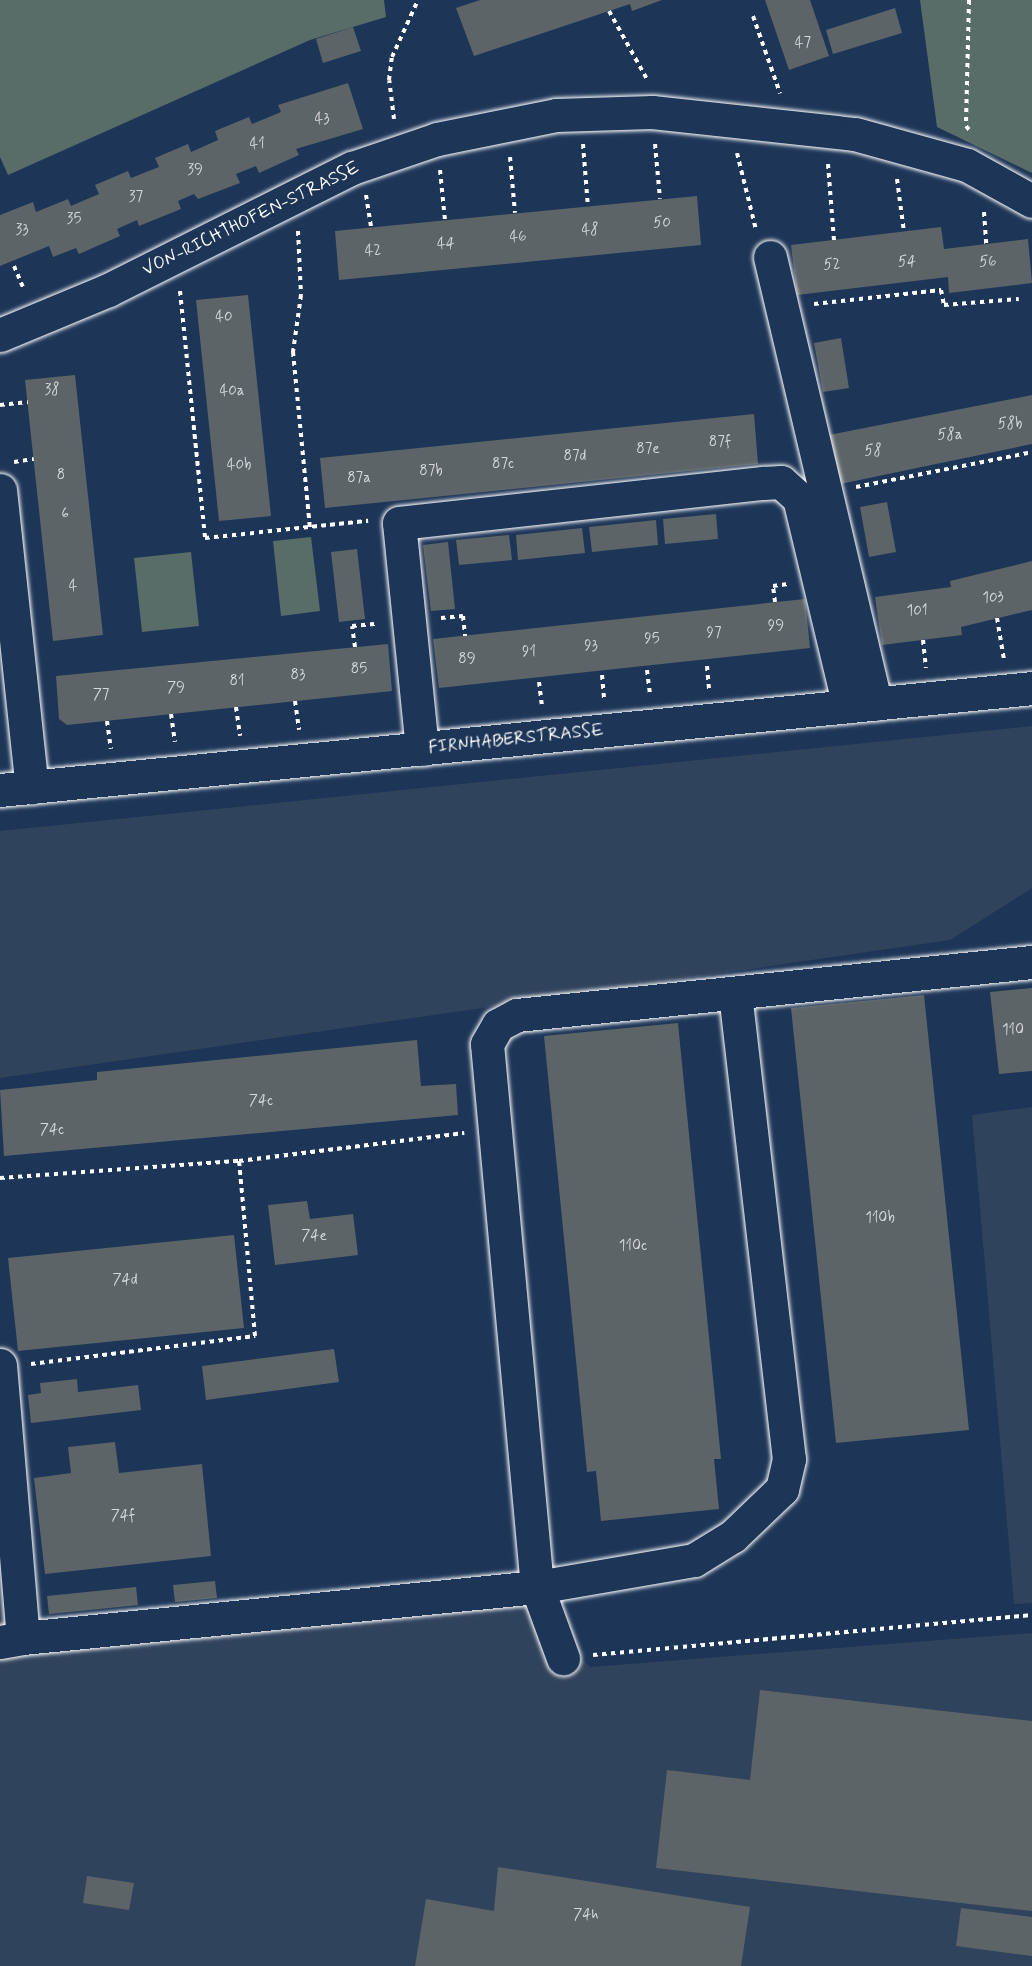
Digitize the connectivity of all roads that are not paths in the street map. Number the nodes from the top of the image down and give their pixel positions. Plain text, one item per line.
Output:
1 (1032, 201) edge
2 (770, 257) road end
3 (0, 335) edge
4 (0, 490) edge
5 (1021, 689) edge
6 (862, 705) junction
7 (422, 749) junction
8 (16, 789) edge
9 (1032, 962) edge
10 (735, 993) junction
11 (0, 1366) edge
12 (537, 1587) junction
13 (11, 1640) edge
14 (563, 1658) road end

1 - 3 street, VON-RICHTHOFEN-STRASSE
2 - 6 street
4 - 8 street
5 - 6 street, FIRNHABERSTRASSE
6 - 7 street, FIRNHABERSTRASSE
6 - 7 street
7 - 8 street, FIRNHABERSTRASSE
9 - 10 street
10 - 12 street
10 - 12 street
11 - 13 street
12 - 13 street
12 - 14 street

